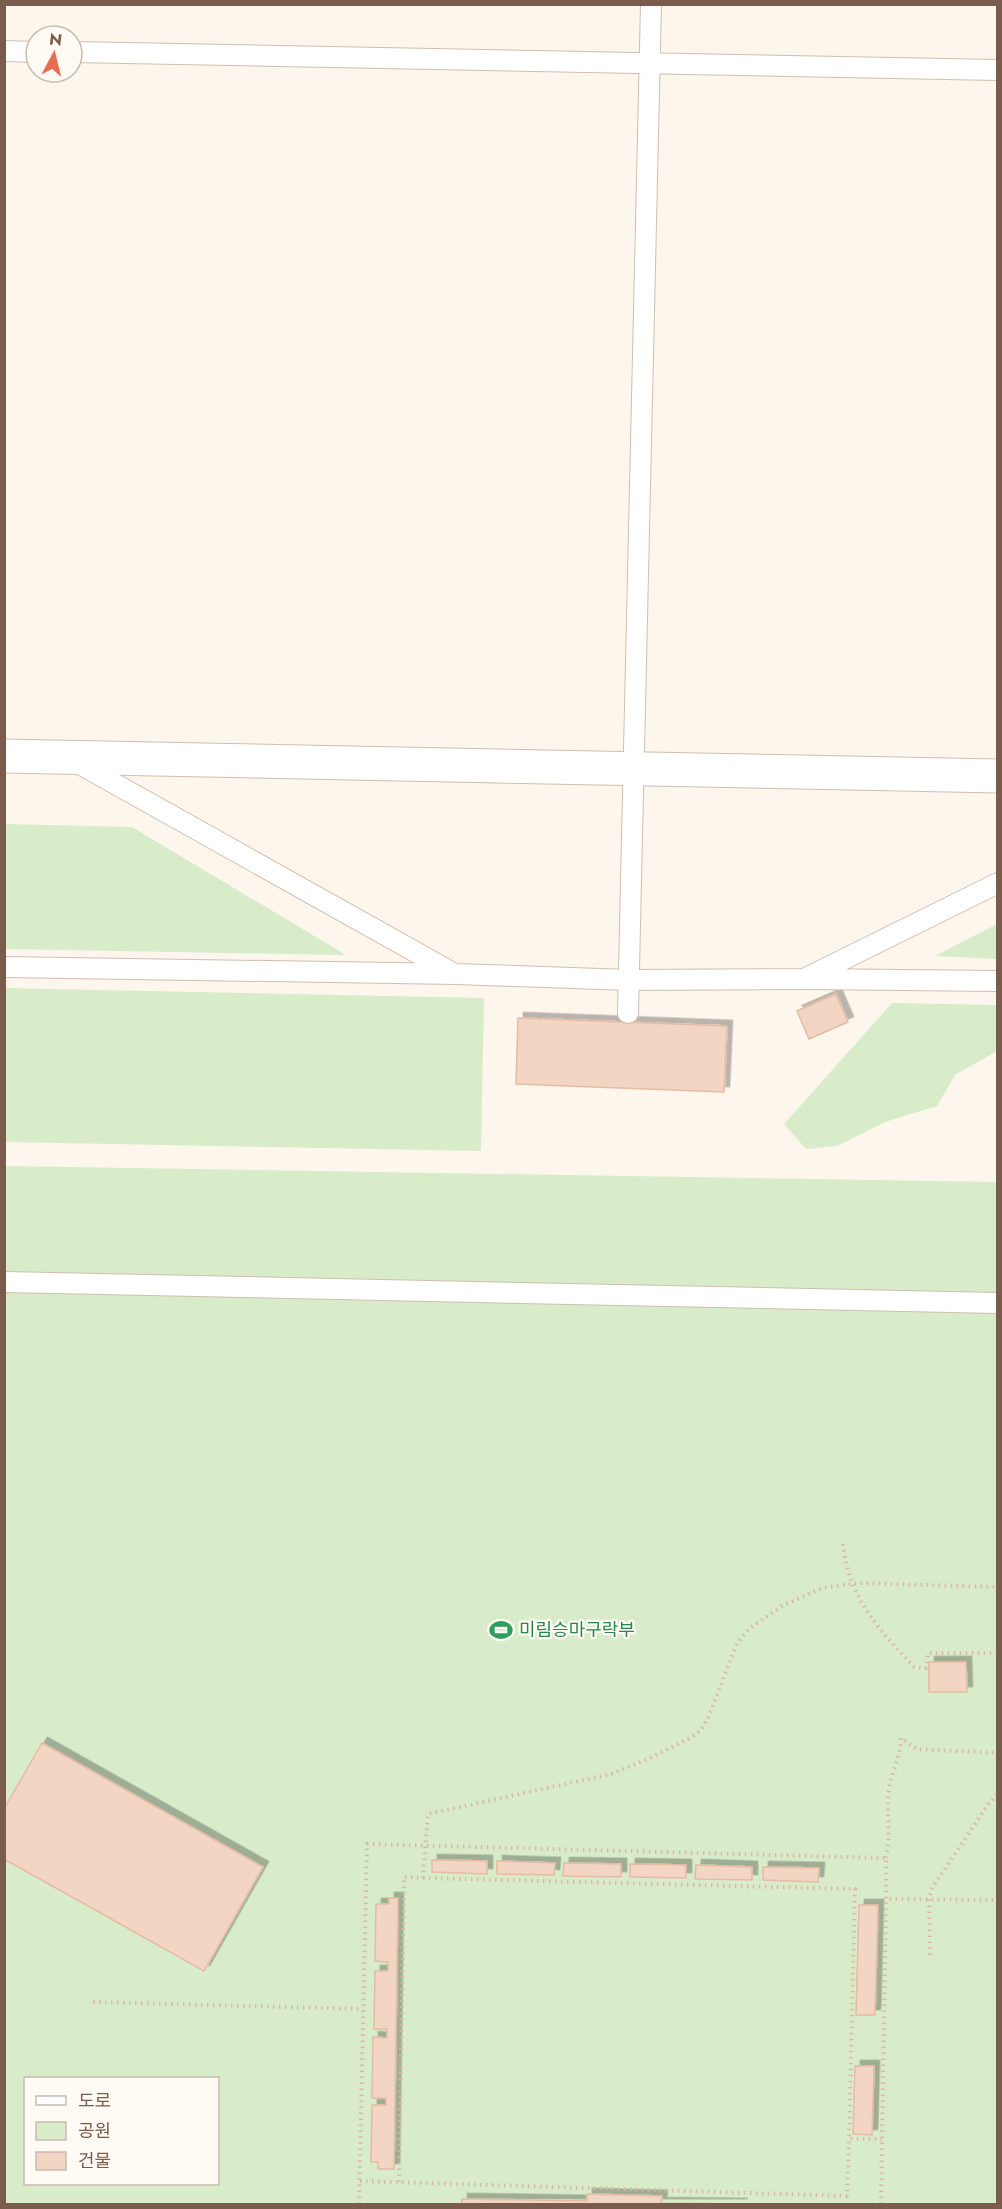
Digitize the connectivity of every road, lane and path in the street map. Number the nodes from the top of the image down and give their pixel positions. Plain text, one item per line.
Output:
1 (651, 4) edge
2 (4, 51) edge
3 (24, 51) edge
4 (84, 52) edge
5 (650, 65) junction
6 (998, 70) edge
7 (4, 756) edge
8 (68, 758) junction
9 (634, 769) junction
10 (998, 777) edge
11 (998, 883) edge
12 (4, 967) edge
13 (456, 974) junction
14 (805, 979) junction
15 (628, 980) junction
16 (998, 981) edge
17 (628, 1013) dead end
18 (4, 1282) edge
19 (998, 1303) edge
20 (843, 1544) dead end
21 (851, 1583) junction
22 (998, 1587) edge
23 (998, 1653) edge
24 (998, 1753) edge
25 (998, 1794) edge
26 (427, 1846) junction
27 (886, 1858) junction
28 (423, 1878) junction
29 (886, 1899) junction
30 (929, 1899) junction
31 (998, 1900) edge
32 (930, 1955) dead end
33 (93, 2002) dead end
34 (363, 2010) junction
35 (849, 2139) junction
36 (882, 2139) junction
37 (360, 2181) junction
38 (399, 2182) junction
39 (360, 2205) edge
40 (881, 2205) edge

1 - 5 lane
2 - 3 lane
4 - 5 lane
5 - 6 lane
5 - 9 lane
7 - 8 street
8 - 9 street
8 - 13 lane
9 - 10 street
9 - 15 lane
11 - 14 lane
12 - 13 lane
13 - 15 lane
14 - 15 lane
14 - 16 lane
15 - 17 lane
18 - 19 lane
20 - 21 path
21 - 22 path
21 - 23 path
21 - 26 path
24 - 27 path
25 - 30 path
26 - 27 path
26 - 28 path
26 - 34 path
27 - 29 path
28 - 35 path
28 - 38 path
29 - 30 path
29 - 36 path
30 - 31 path
30 - 32 path
33 - 34 path
34 - 37 path
35 - 36 path
35 - 38 path
36 - 40 path
37 - 38 path
37 - 39 path

